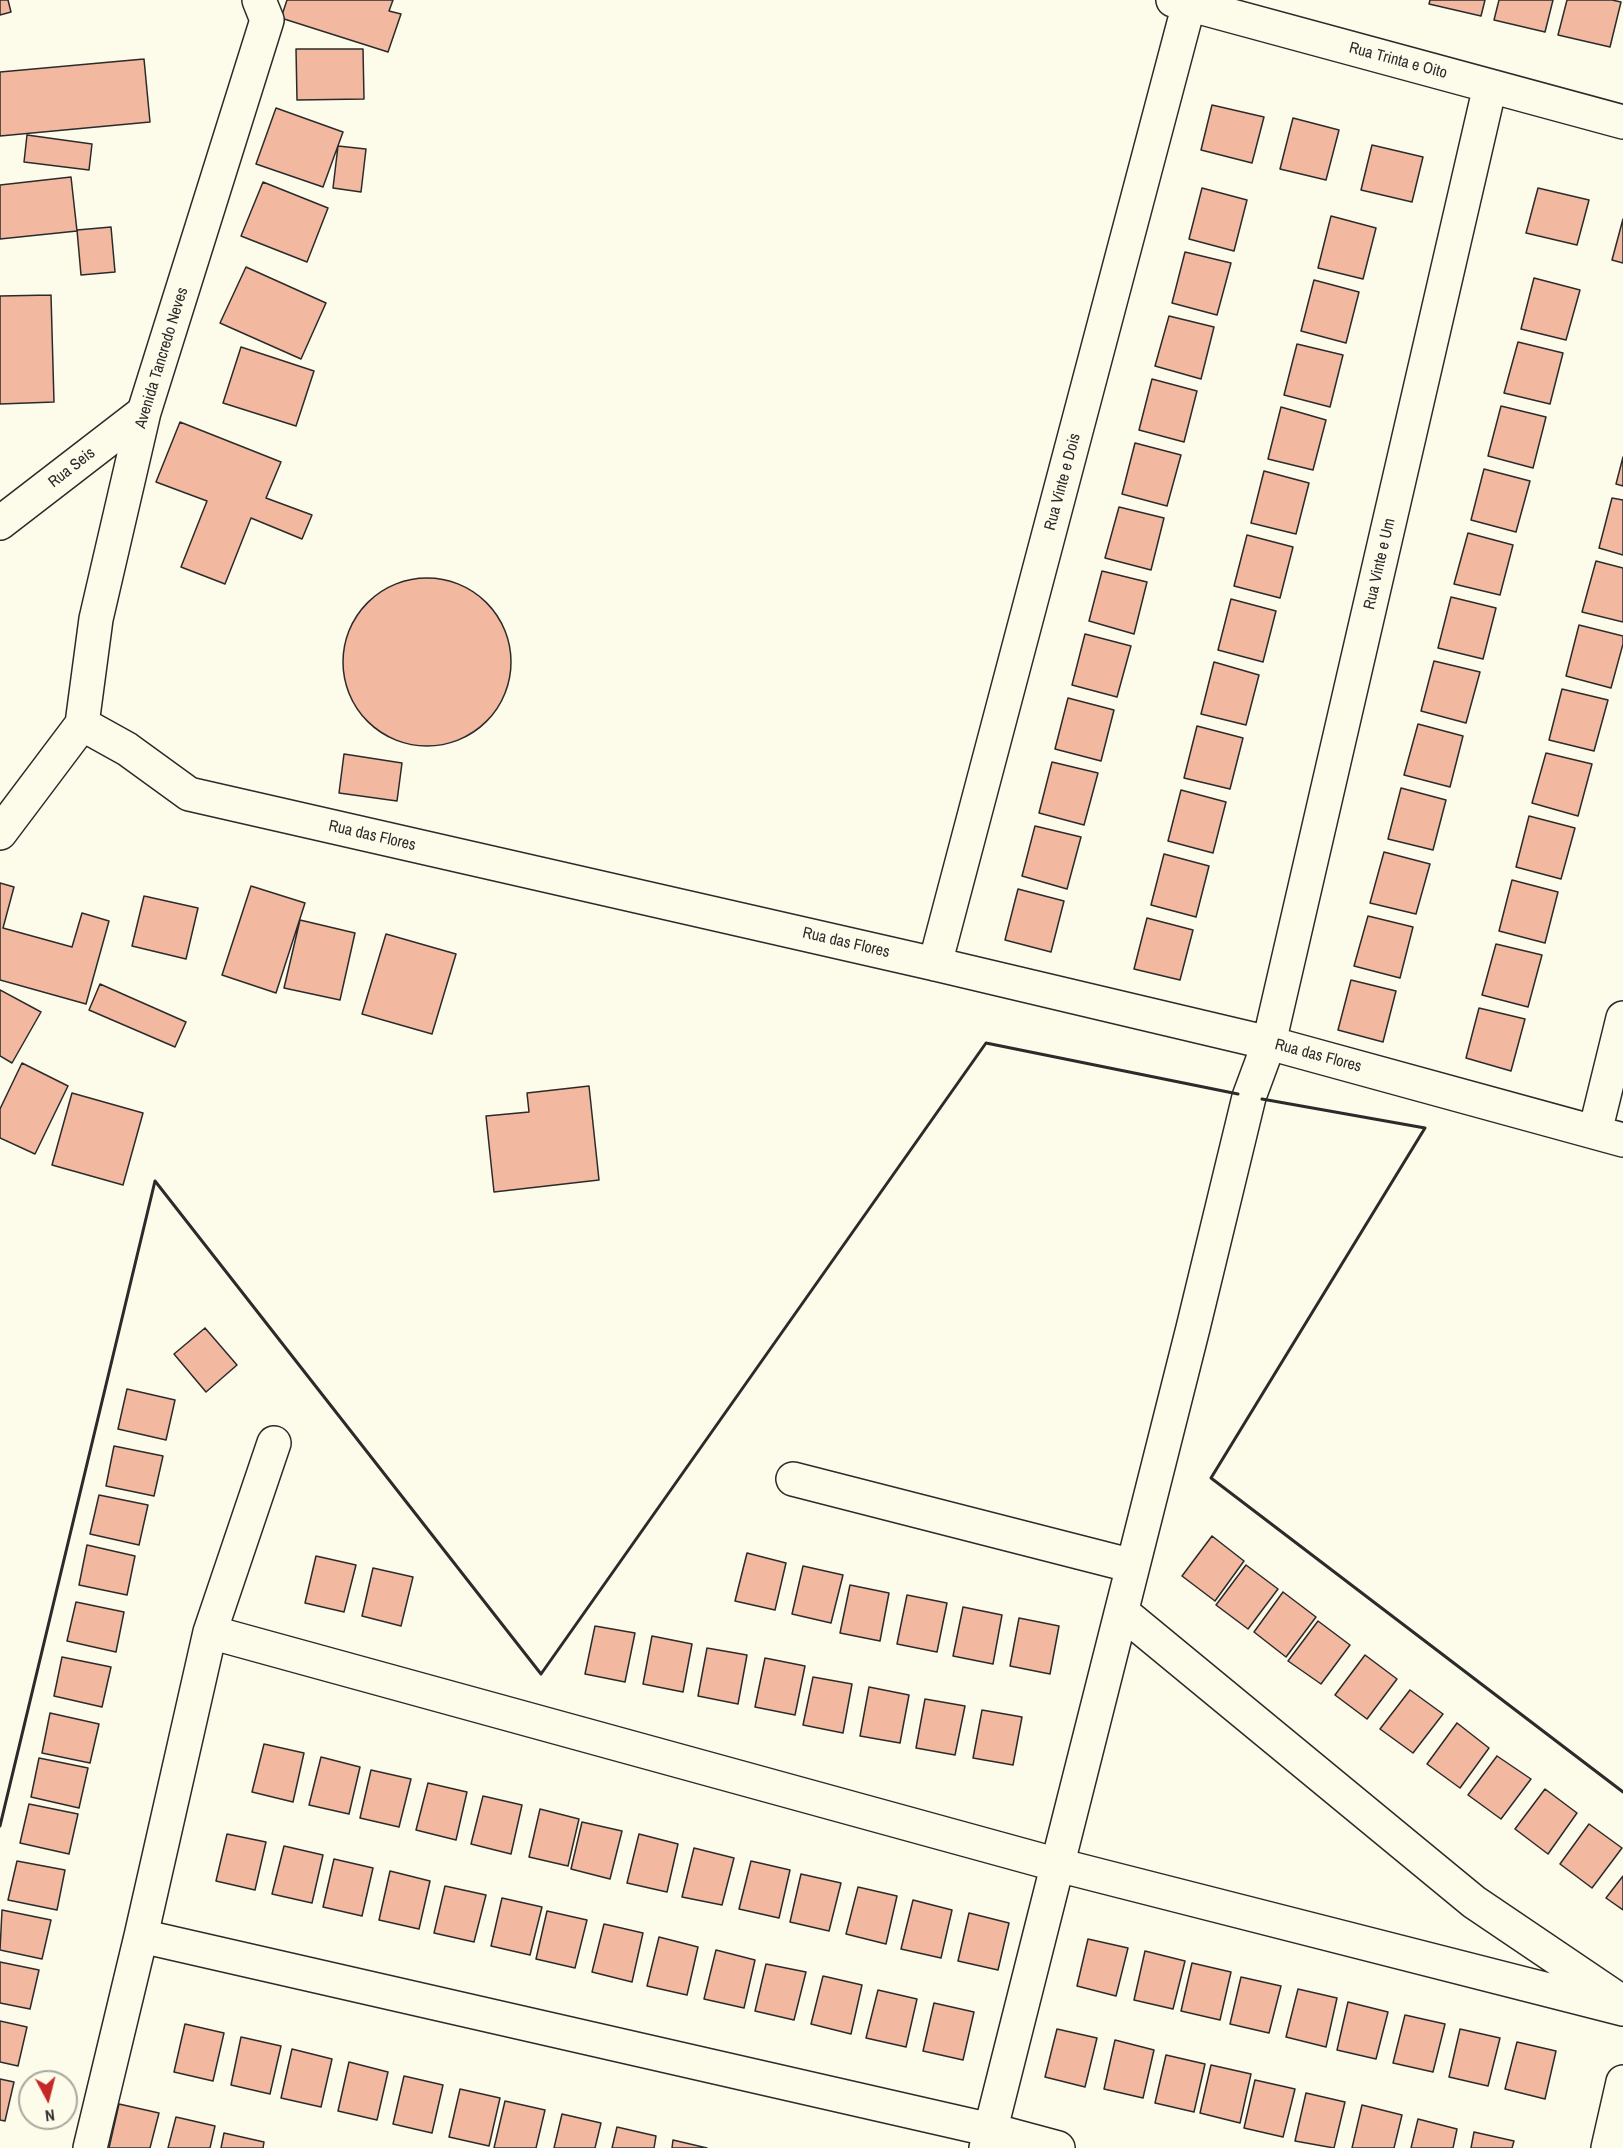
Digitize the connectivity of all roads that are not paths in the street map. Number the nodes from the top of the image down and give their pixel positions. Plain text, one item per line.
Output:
1 (1184, 2) edge
2 (266, 7) edge
3 (1490, 86) junction
4 (1623, 122) edge
5 (144, 412) junction
6 (0, 523) edge
7 (82, 724) junction
8 (0, 833) edge
9 (935, 964) junction
10 (1623, 1018) edge
11 (1269, 1043) junction
12 (1609, 1136) edge
13 (274, 1443) dead end
14 (793, 1479) dead end
15 (1132, 1566) junction
16 (1122, 1612) junction
17 (210, 1632) junction
18 (1058, 1865) junction
19 (141, 1936) junction
20 (1623, 2002) edge
21 (1623, 2009) edge
22 (1623, 2082) edge
23 (988, 2139) edge
24 (90, 2148) edge
25 (1058, 2148) edge
26 (1608, 2148) edge

1 - 3 street, Rua Trinta e Oito
1 - 9 street, Rua Vinte e Dois
2 - 5 street, Avenida Tancredo Neves
3 - 4 street, Rua Trinta e Oito
3 - 11 street, Rua Vinte e Um
5 - 6 street, Rua Seis
5 - 7 street, Avenida Tancredo Neves
7 - 8 street
7 - 9 street, Rua das Flores
9 - 11 street, Rua das Flores
10 - 12 street
11 - 12 street, Rua das Flores
11 - 15 street, Rua Vinte e Um
13 - 17 street
14 - 15 street
15 - 16 street, Rua Vinte e Um
16 - 18 street, Rua Vinte e Um
16 - 20 street
17 - 18 street
17 - 19 street
18 - 21 street
18 - 23 street, Rua Vinte e Um
19 - 23 street
19 - 24 street
22 - 26 street
23 - 25 street

